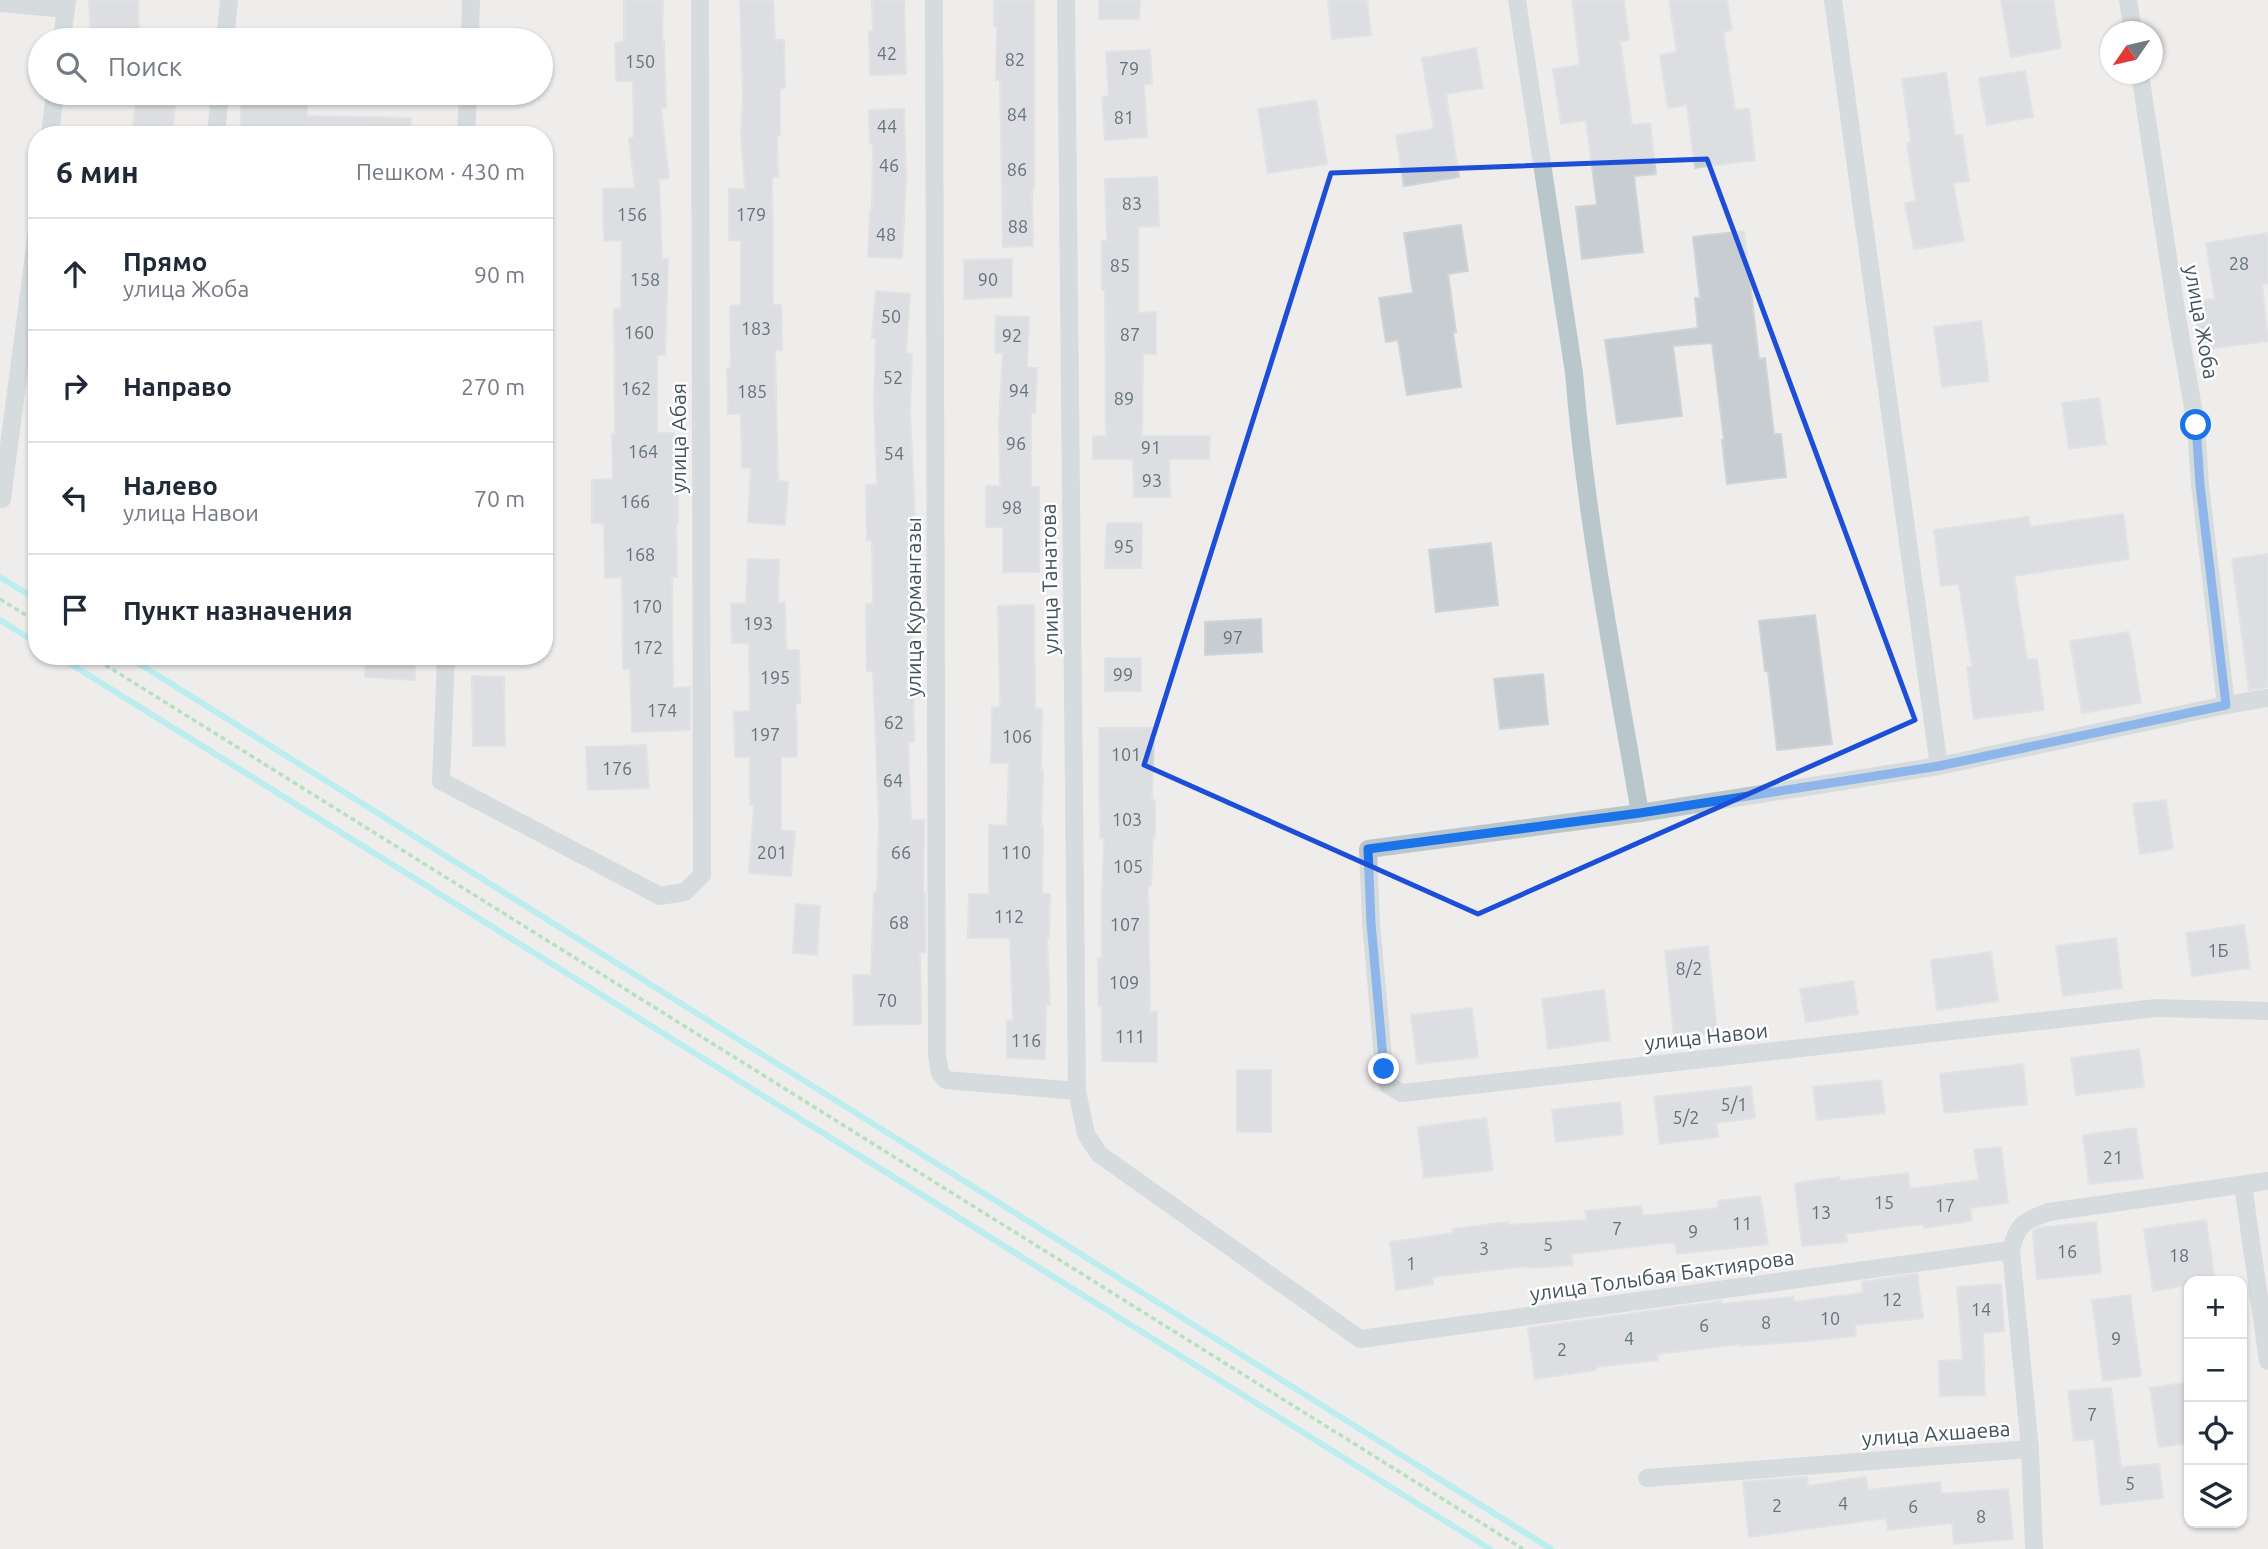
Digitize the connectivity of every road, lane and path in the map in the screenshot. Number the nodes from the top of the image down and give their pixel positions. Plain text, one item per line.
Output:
1 (229, 0) edge
2 (471, 0) edge
3 (700, 0) edge
4 (934, 0) edge
5 (1066, 0) edge
6 (1517, 0) edge
7 (1833, 0) edge
8 (2128, 0) edge
9 (0, 2) edge
10 (67, 4) edge
11 (2131, 21) edge
12 (64, 28) edge
13 (226, 28) edge
14 (470, 28) edge
15 (2142, 84) edge
16 (54, 105) edge
17 (219, 105) edge
18 (467, 105) edge
19 (51, 126) edge
20 (217, 126) edge
21 (466, 126) edge
22 (28, 301) edge
23 (2, 499) edge
24 (0, 599) edge
25 (28, 616) edge
26 (105, 665) edge
27 (446, 665) edge
28 (2268, 698) edge
29 (2226, 705) junction
30 (1939, 766) junction
31 (1640, 813) junction
32 (2268, 1011) edge
33 (1077, 1091) junction
34 (1099, 1154) joint
35 (2268, 1181) edge
36 (2243, 1185) junction
37 (2011, 1250) junction
38 (2268, 1361) edge
39 (2030, 1448) junction
40 (1647, 1478) dead end
41 (1522, 1549) edge
42 (2034, 1549) edge

1 - 13 street
2 - 14 street
3 - 27 street, улица Абая
4 - 33 street, улица Курмангазы
5 - 33 street, улица Танатова
6 - 31 street
7 - 30 street
8 - 11 street
9 - 10 street
10 - 12 street
15 - 29 street, улица Жоба
16 - 19 street
17 - 20 street
18 - 21 street
22 - 23 street
24 - 25 path
26 - 41 path
28 - 29 street
29 - 30 street
30 - 31 street
31 - 32 street, улица Навои
33 - 34 street, улица Танатова
34 - 37 street, улица Толыбая Бактиярова
35 - 36 street
36 - 37 street
36 - 38 street
37 - 39 street, улица Ахшаева
39 - 40 street, улица Ахшаева
39 - 42 street

